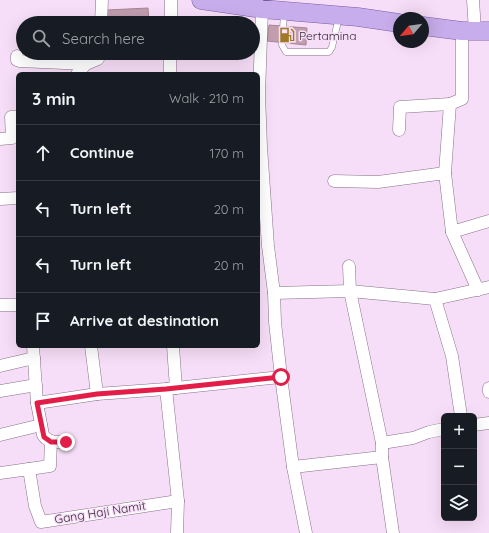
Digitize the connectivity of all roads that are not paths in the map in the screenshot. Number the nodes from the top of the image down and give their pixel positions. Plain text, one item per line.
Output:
1 (102, 0) edge
2 (171, 0) edge
3 (201, 0) edge
4 (473, 0) edge
5 (258, 5) edge
6 (285, 11) junction
7 (101, 16) edge
8 (171, 16) edge
9 (258, 16) edge
10 (340, 16) junction
11 (393, 22) edge
12 (429, 27) edge
13 (475, 31) edge
14 (17, 60) edge
15 (96, 60) edge
16 (170, 60) edge
17 (259, 60) edge
18 (86, 64) junction
19 (79, 72) edge
20 (170, 72) edge
21 (259, 72) edge
22 (450, 104) junction
23 (16, 117) edge
24 (260, 120) edge
25 (399, 130) dead end
26 (0, 139) edge
27 (445, 173) junction
28 (334, 181) dead end
29 (16, 198) edge
30 (0, 199) edge
31 (489, 221) edge
32 (452, 232) junction
33 (349, 266) dead end
34 (484, 289) edge
35 (350, 291) junction
36 (274, 293) junction
37 (435, 299) junction
38 (0, 305) edge
39 (16, 305) edge
40 (33, 348) edge
41 (90, 348) edge
42 (173, 348) edge
43 (34, 358) junction
44 (0, 366) edge
45 (281, 377) junction
46 (36, 384) junction
47 (171, 388) junction
48 (489, 388) edge
49 (0, 391) edge
50 (489, 392) edge
51 (97, 394) junction
52 (37, 403) junction
53 (461, 413) edge
54 (489, 423) edge
55 (41, 425) junction
56 (477, 425) edge
57 (441, 430) edge
58 (0, 435) edge
59 (51, 442) junction
60 (66, 442) dead end
61 (382, 443) junction
62 (382, 457) junction
63 (293, 467) junction
64 (23, 469) junction
65 (0, 473) edge
66 (178, 501) junction
67 (177, 533) edge
68 (306, 533) edge
69 (393, 533) edge

1 - 7 street
2 - 8 street
3 - 5 main road
4 - 13 street
5 - 6 main road
5 - 9 street
6 - 10 main road
6 - 10 lane
10 - 11 main road
12 - 13 main road
13 - 22 street
14 - 18 street
15 - 18 street
16 - 20 street
17 - 21 street
18 - 19 street
22 - 25 street
22 - 27 street
23 - 26 street
24 - 36 street
27 - 28 street
27 - 32 street
29 - 30 street
31 - 32 street
32 - 34 street
33 - 35 street
34 - 37 street
35 - 36 street
35 - 37 street
35 - 61 street
36 - 45 street
37 - 53 street
38 - 39 street
40 - 43 street
41 - 51 street
42 - 47 street
43 - 44 street
43 - 46 street
45 - 47 street
45 - 63 street
46 - 49 street
46 - 52 street
47 - 51 street
47 - 66 street
48 - 50 street
51 - 52 street
52 - 55 street
54 - 56 street
55 - 58 street
55 - 59 street
57 - 61 street
59 - 60 street
59 - 64 street
61 - 62 street
62 - 63 street
62 - 69 street
63 - 68 street
64 - 65 street
64 - 66 street, Gang Haji Namit
66 - 67 street

